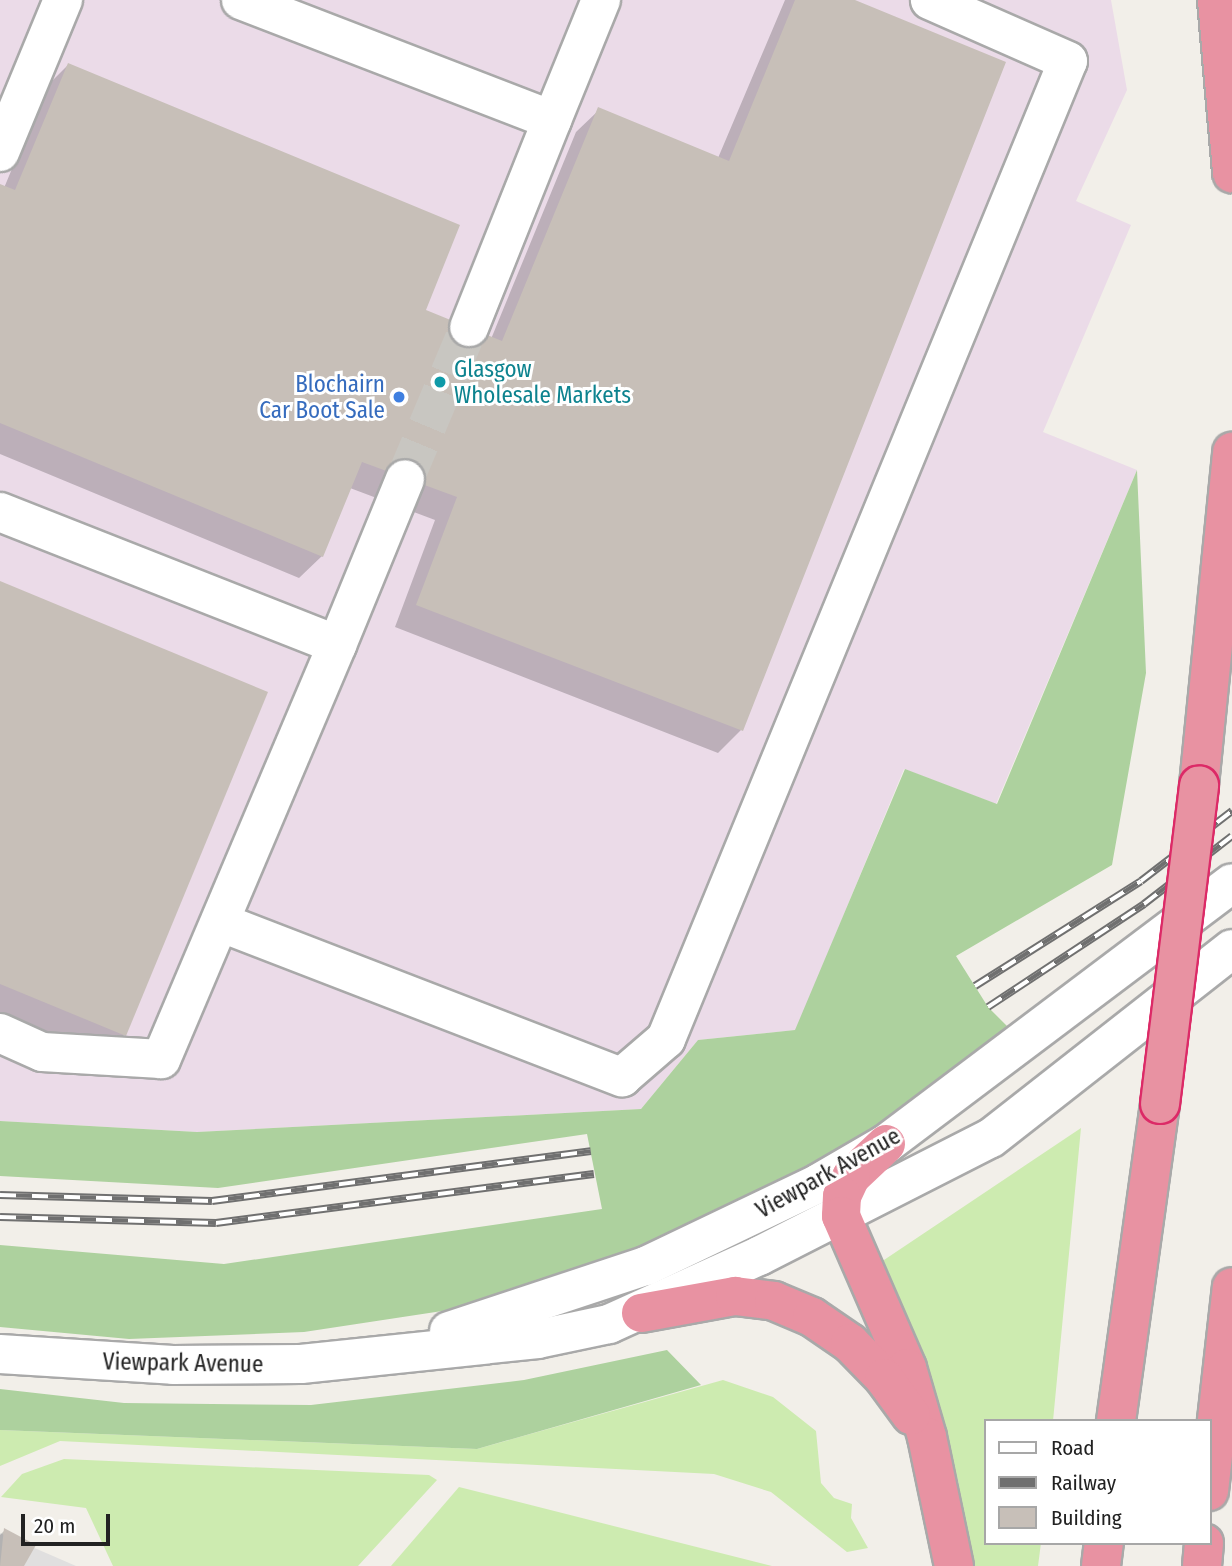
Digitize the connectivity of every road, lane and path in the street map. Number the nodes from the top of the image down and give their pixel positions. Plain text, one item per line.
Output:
1 (63, 0) edge
2 (241, 0) edge
3 (601, 0) edge
4 (930, 0) edge
5 (1217, 0) edge
6 (552, 120) junction
7 (0, 152) edge
8 (1232, 173) edge
9 (468, 327) tunnel mouth
10 (1232, 452) edge
11 (405, 479) tunnel mouth
12 (0, 512) edge
13 (337, 645) junction
14 (1232, 883) edge
15 (222, 923) junction
16 (1232, 949) edge
17 (0, 1033) edge
18 (886, 1144) junction
19 (841, 1216) junction
20 (1232, 1287) edge
21 (641, 1313) junction
22 (0, 1354) edge
23 (367, 1357) junction
24 (1116, 1419) edge
25 (927, 1437) junction
26 (1211, 1473) edge
27 (1104, 1545) edge
28 (1204, 1545) edge
29 (954, 1566) edge
30 (1101, 1566) edge
31 (1202, 1566) edge

1 - 7 street
2 - 6 street
3 - 6 street
4 - 15 street
5 - 8 highway
6 - 9 street
10 - 24 highway, bridge
11 - 13 street
12 - 13 street
13 - 15 street
14 - 18 street, Viewpark Avenue
15 - 17 street
16 - 19 street, Viewpark Avenue
18 - 19 highway
18 - 23 street, Viewpark Avenue
19 - 21 street, Viewpark Avenue
19 - 25 highway
20 - 26 highway
21 - 23 street, Viewpark Avenue
21 - 25 highway
22 - 23 street, Viewpark Avenue
25 - 29 highway
27 - 30 highway
28 - 31 highway

